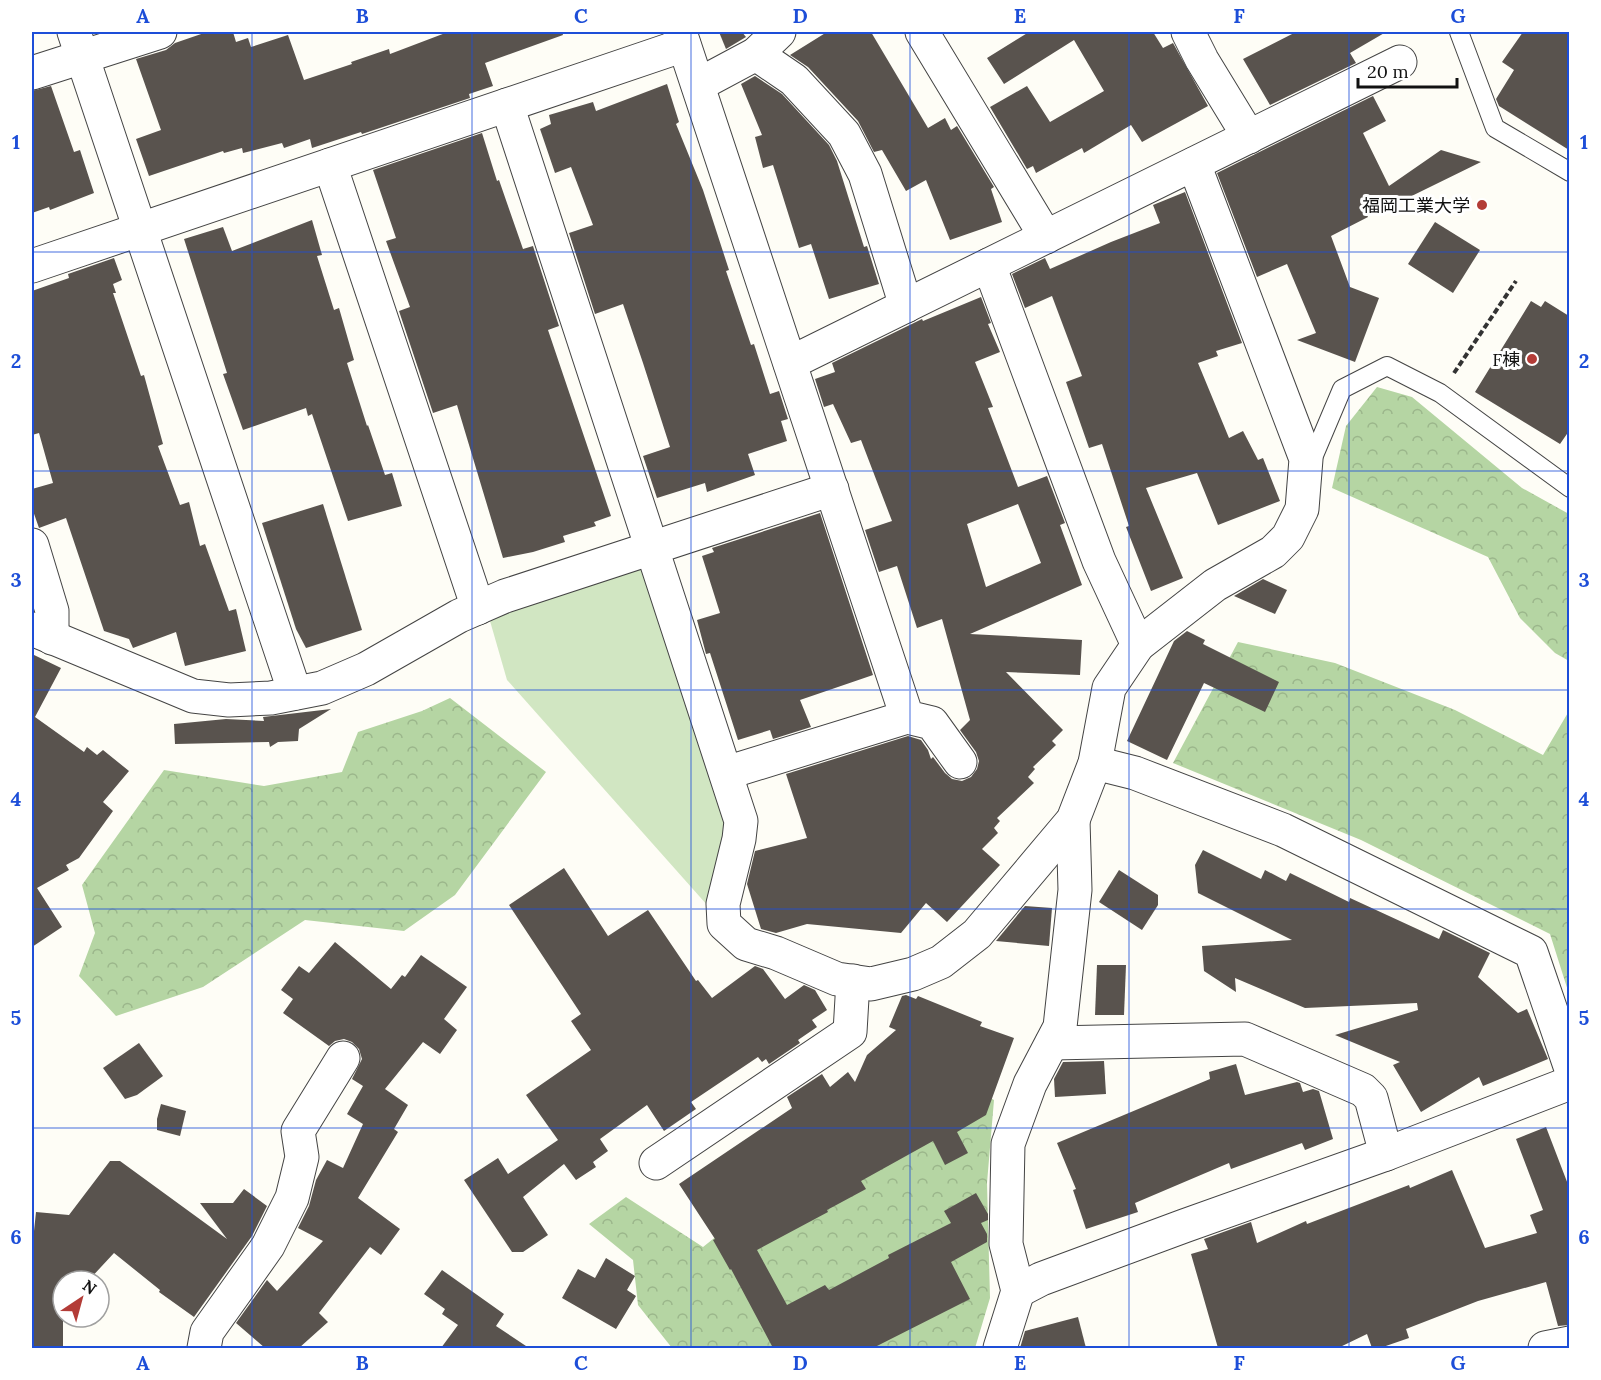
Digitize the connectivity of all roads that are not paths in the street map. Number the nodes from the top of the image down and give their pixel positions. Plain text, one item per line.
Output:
1 (160, 32) edge
2 (779, 32) edge
3 (922, 32) edge
4 (1188, 32) edge
5 (1459, 32) edge
6 (682, 38) edge
7 (78, 44) edge
8 (756, 54) junction
9 (1400, 62) dead end
10 (32, 73) edge
11 (698, 85) junction
12 (507, 105) junction
13 (1249, 137) junction
14 (1194, 164) junction
15 (330, 165) junction
16 (1569, 172) edge
17 (140, 229) junction
18 (1046, 237) junction
19 (990, 265) junction
20 (32, 266) edge
21 (906, 306) junction
22 (790, 363) junction
23 (1305, 477) junction
24 (1569, 488) edge
25 (832, 489) junction
26 (32, 545) edge
27 (652, 548) junction
28 (477, 608) junction
29 (42, 633) edge
30 (1138, 645) junction
31 (295, 693) junction
32 (907, 717) junction
33 (960, 762) dead end
34 (1095, 763) junction
35 (726, 773) junction
36 (1073, 820) junction
37 (853, 981) junction
38 (1052, 1043) junction
39 (343, 1058) dead end
40 (1569, 1066) edge
41 (1569, 1083) edge
42 (1386, 1154) junction
43 (656, 1163) dead end
44 (1018, 1291) junction
45 (1569, 1343) edge
46 (204, 1348) edge
47 (1000, 1348) edge
48 (1545, 1348) edge

1 - 7 street
2 - 8 street
3 - 18 street
4 - 13 street
5 - 16 lane
6 - 11 street
6 - 12 street
7 - 10 street
7 - 17 street
8 - 11 street
8 - 21 street
9 - 13 street
11 - 22 street
12 - 15 street
12 - 27 street
13 - 14 street
14 - 18 street
14 - 23 street
15 - 17 street
15 - 28 street
17 - 20 street
17 - 31 street
18 - 19 street
19 - 21 street
19 - 30 street
21 - 22 street
22 - 25 street
23 - 24 lane
23 - 30 street
25 - 27 street
25 - 32 street
26 - 29 street
27 - 28 street
27 - 35 street
28 - 31 street
29 - 31 street
30 - 34 street
32 - 33 street
32 - 35 street
34 - 36 street
34 - 40 street
35 - 37 street
36 - 37 street
36 - 38 street
37 - 43 street
38 - 42 street
38 - 44 street
39 - 46 street
41 - 42 street
42 - 44 street
44 - 47 street
45 - 48 street

